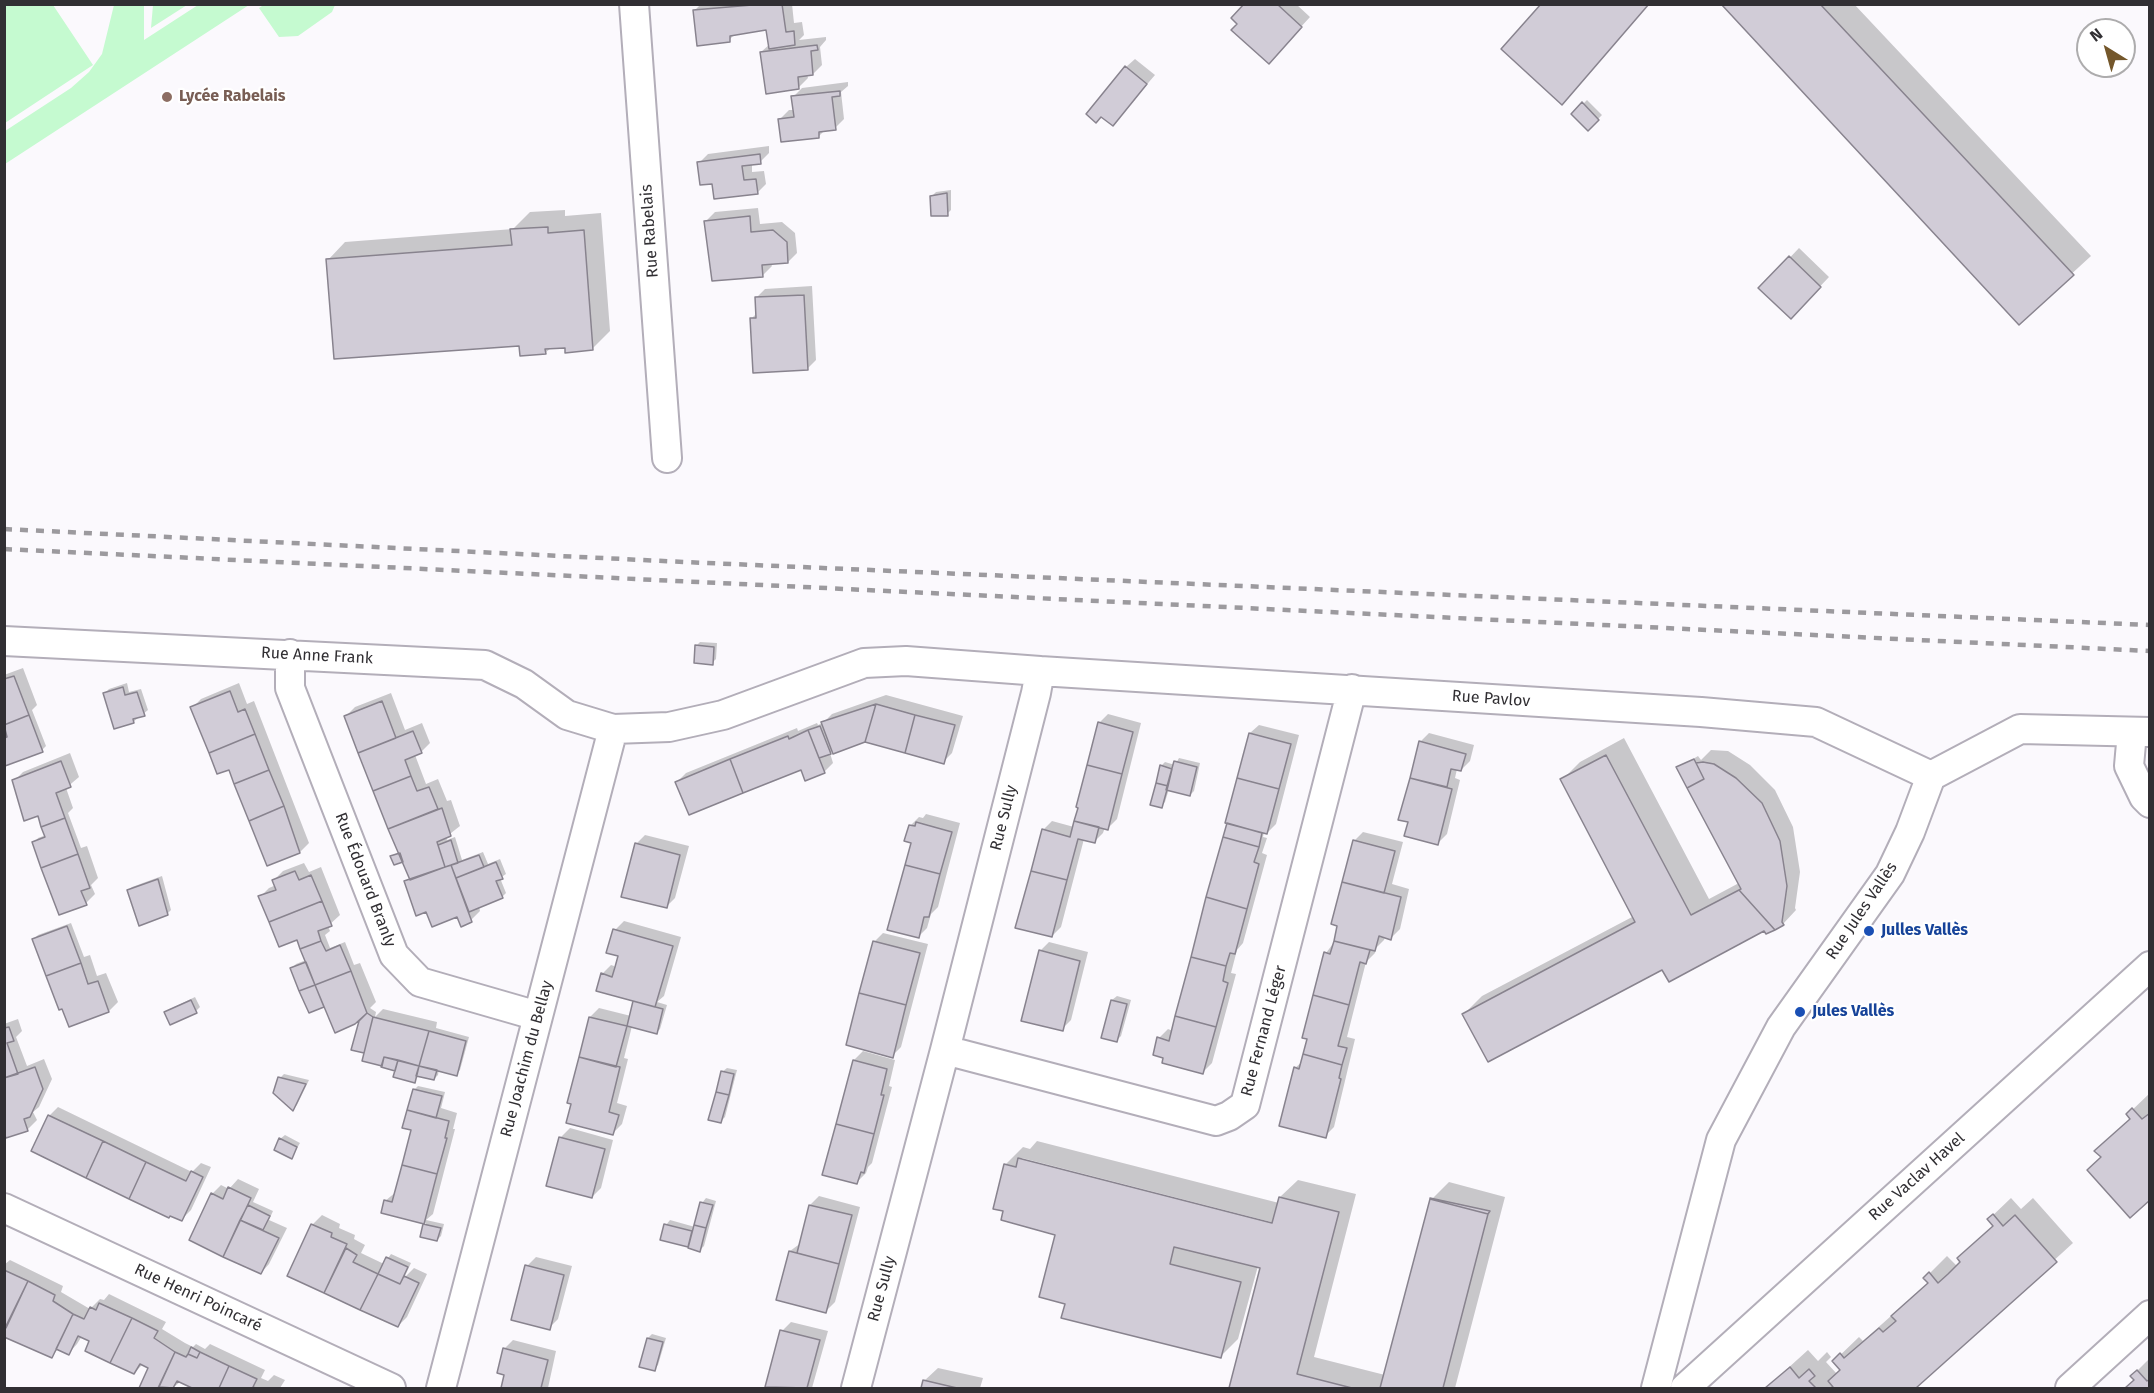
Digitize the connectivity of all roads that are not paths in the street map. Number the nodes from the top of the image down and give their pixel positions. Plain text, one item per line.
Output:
1 (634, 4) edge
2 (667, 458) dead end
3 (4, 641) edge
4 (290, 654) junction
5 (1040, 671) junction
6 (1352, 689) junction
7 (613, 729) junction
8 (2140, 732) edge
9 (1931, 776) junction
10 (2150, 803) edge
11 (2150, 966) edge
12 (538, 1016) junction
13 (945, 1050) junction
14 (4, 1208) edge
15 (2150, 1315) edge
16 (391, 1389) edge
17 (441, 1389) edge
18 (856, 1389) edge
19 (1656, 1389) edge
20 (1685, 1389) edge
21 (2070, 1389) edge

1 - 2 street, Rue Rabelais
3 - 4 street, Rue Anne Frank
4 - 7 street, Rue Anne Frank
4 - 12 street, Rue Édouard Branly
5 - 6 street, Rue Pavlov
5 - 7 street
5 - 13 street, Rue Sully
6 - 9 street, Rue Pavlov
6 - 13 street, Rue Fernand Léger
7 - 12 street, Rue Joachim du Bellay
8 - 9 street
8 - 10 street
9 - 19 street, Rue Jules Vallès
11 - 20 street, Rue Vaclav Havel
12 - 17 street, Rue Joachim du Bellay
13 - 18 street, Rue Sully
14 - 16 street, Rue Henri Poincaré
15 - 21 street

